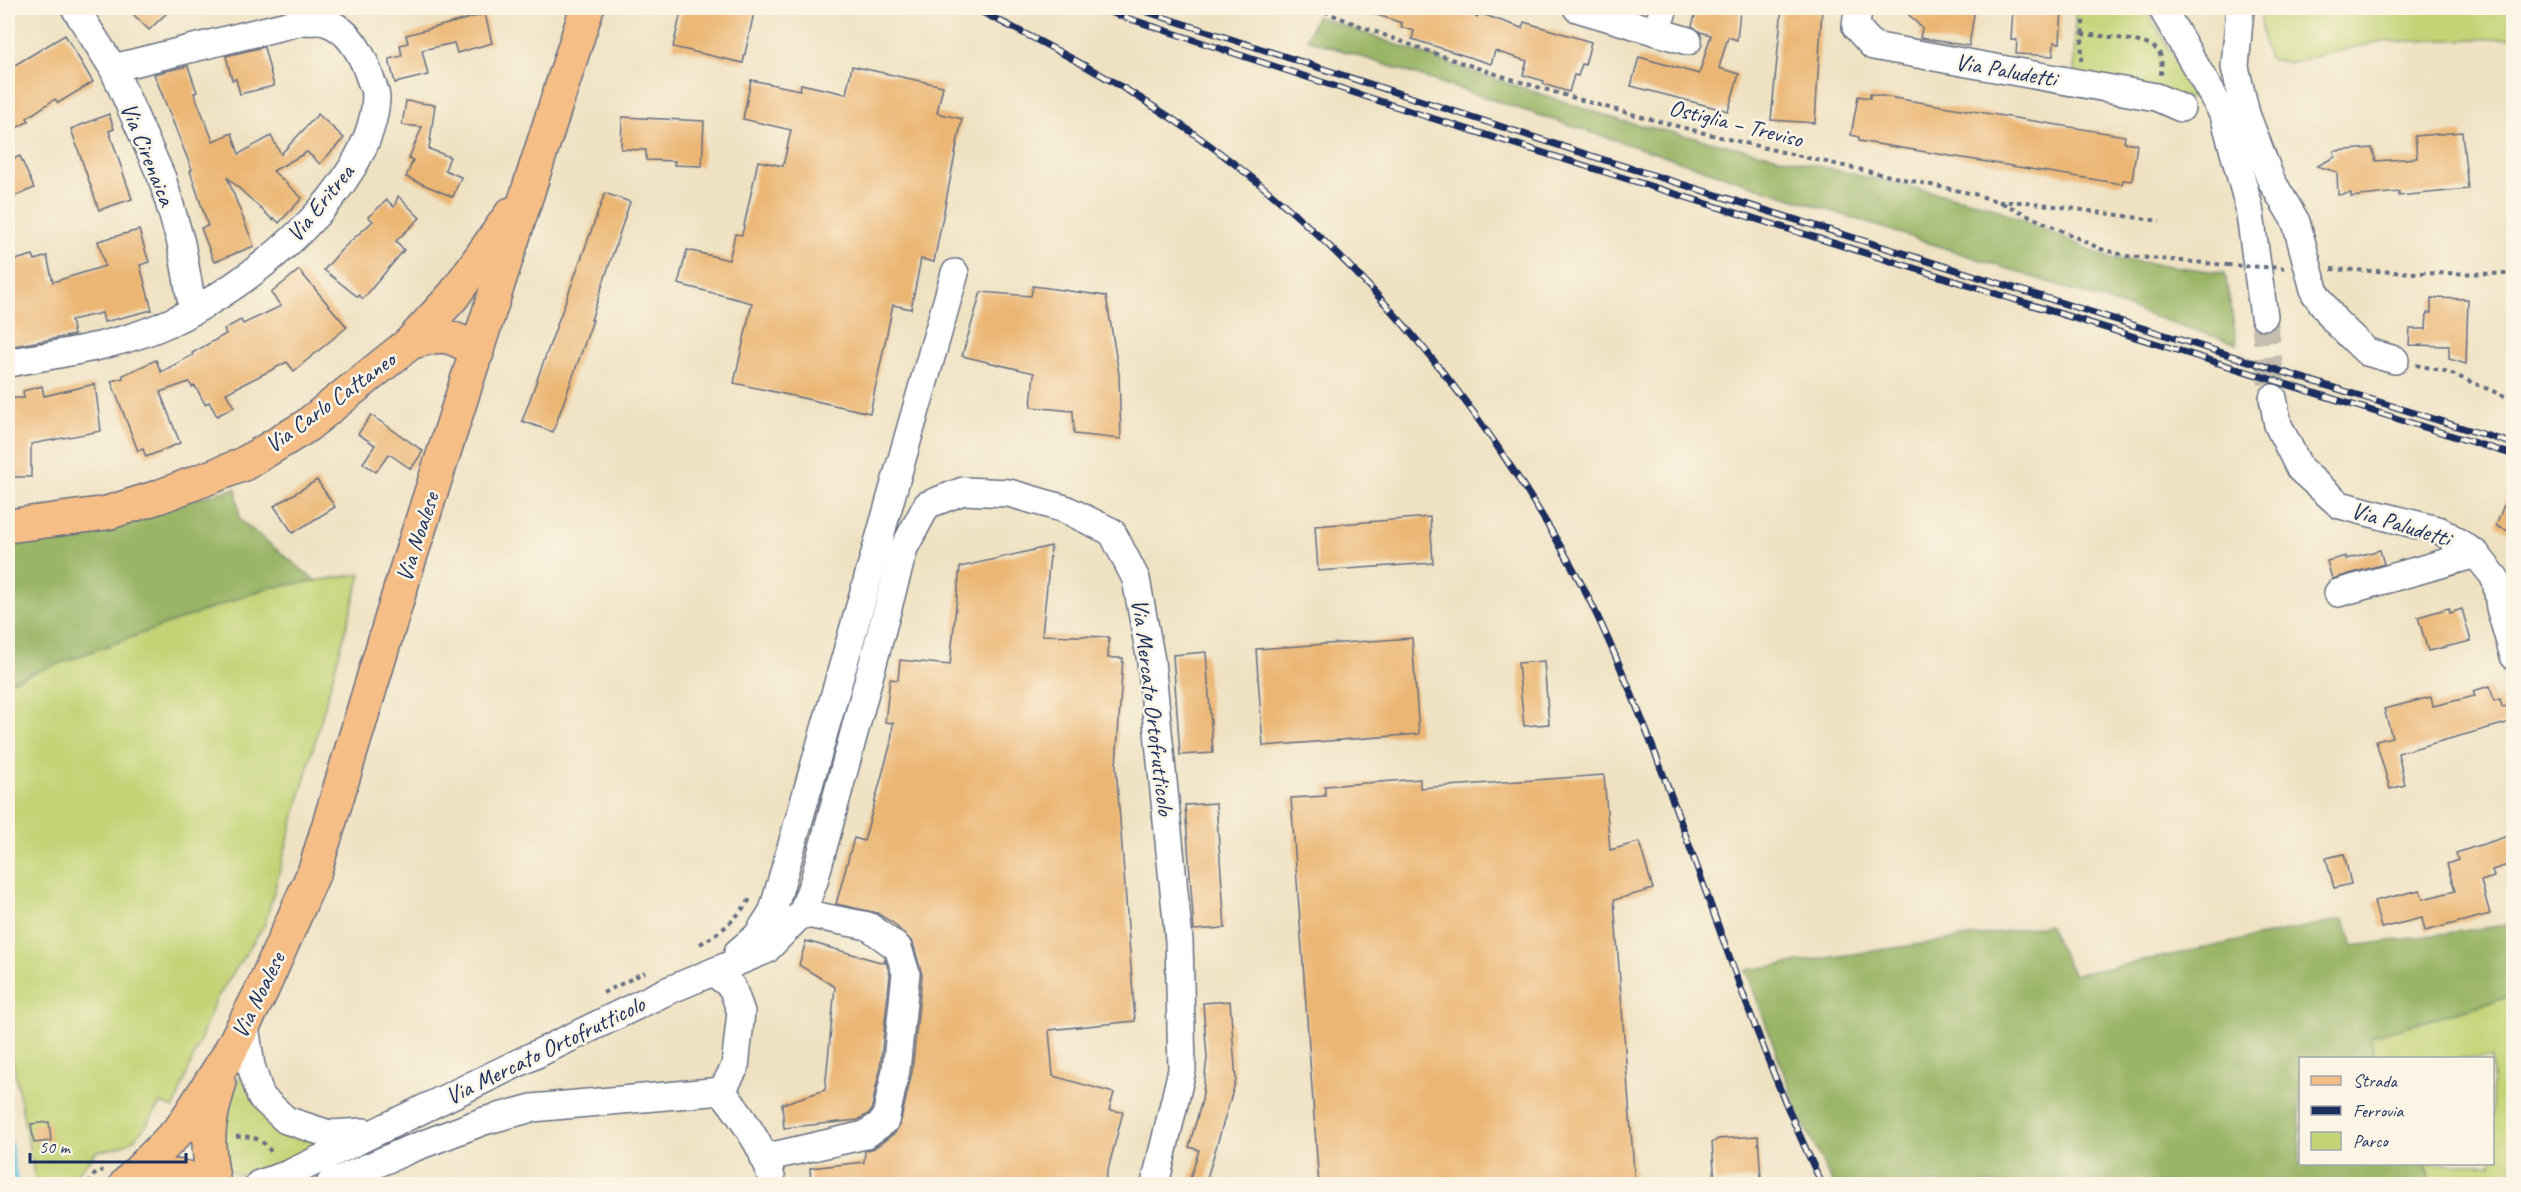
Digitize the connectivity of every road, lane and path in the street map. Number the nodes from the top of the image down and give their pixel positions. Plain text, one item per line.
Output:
1 (75, 8) edge
2 (587, 8) edge
3 (1317, 8) edge
4 (1577, 8) edge
5 (1858, 8) edge
6 (2084, 8) edge
7 (2162, 8) edge
8 (2240, 8) edge
9 (1660, 20) edge
10 (2082, 34) junction
11 (1688, 41) dead end
12 (113, 68) junction
13 (2079, 83) junction
14 (2156, 97) junction
15 (2181, 108) dead end
16 (528, 190) junction
17 (1999, 202) junction
18 (2160, 221) dead end
19 (2284, 268) dead end
20 (955, 273) dead end
21 (2514, 273) edge
22 (2321, 281) junction
23 (193, 311) junction
24 (2264, 316) tunnel mouth
25 (410, 343) junction
26 (477, 353) junction
27 (2395, 360) joint
28 (8, 363) edge
29 (2272, 398) tunnel mouth
30 (2514, 400) edge
31 (8, 526) edge
32 (2476, 554) junction
33 (2338, 593) dead end
34 (2514, 656) edge
35 (750, 899) dead end
36 (802, 913) junction
37 (700, 944) dead end
38 (714, 972) junction
39 (245, 1026) junction
40 (226, 1057) junction
41 (722, 1090) junction
42 (377, 1131) junction
43 (764, 1158) junction
44 (127, 1185) edge
45 (205, 1185) edge
46 (214, 1185) edge
47 (259, 1185) edge
48 (330, 1185) edge
49 (772, 1185) edge
50 (1155, 1185) edge

1 - 12 street, Via Cirenaica
2 - 16 main road, Via Noalese
3 - 17 path, Ostiglia – Treviso
4 - 9 street
5 - 13 street, Via Paludetti
6 - 10 path
7 - 24 street
8 - 22 street
9 - 11 street
10 - 13 path
10 - 14 path
12 - 23 street, Via Cirenaica
12 - 23 street, Via Eritrea
13 - 14 street, Via Paludetti
14 - 15 street, Via Paludetti
16 - 25 main road, Via Carlo Cattaneo
16 - 26 main road, Via Noalese
17 - 18 path, Ostiglia – Treviso
17 - 19 path, bridge
20 - 38 street
21 - 22 path
22 - 27 street
23 - 28 street, Via Eritrea
25 - 26 main road, Via Carlo Cattaneo
25 - 31 main road, Via Carlo Cattaneo
26 - 39 main road, Via Noalese
27 - 30 path
29 - 32 street, Via Paludetti
32 - 33 street
32 - 34 street, Via Paludetti
35 - 37 path
36 - 38 street, Via Mercato Ortofrutticolo
36 - 43 street
36 - 50 street, Via Mercato Ortofrutticolo
38 - 41 street
38 - 42 street, Via Mercato Ortofrutticolo
39 - 40 main road, Via Noalese
39 - 42 street, Via Mercato Ortofrutticolo
40 - 44 main road, Via Noalese
40 - 46 main road, Via Noalese
41 - 43 street
41 - 48 street, Via Mercato Ortofrutticolo
42 - 47 street, Via Mercato Ortofrutticolo
43 - 49 street
44 - 45 main road, Via Noalese

